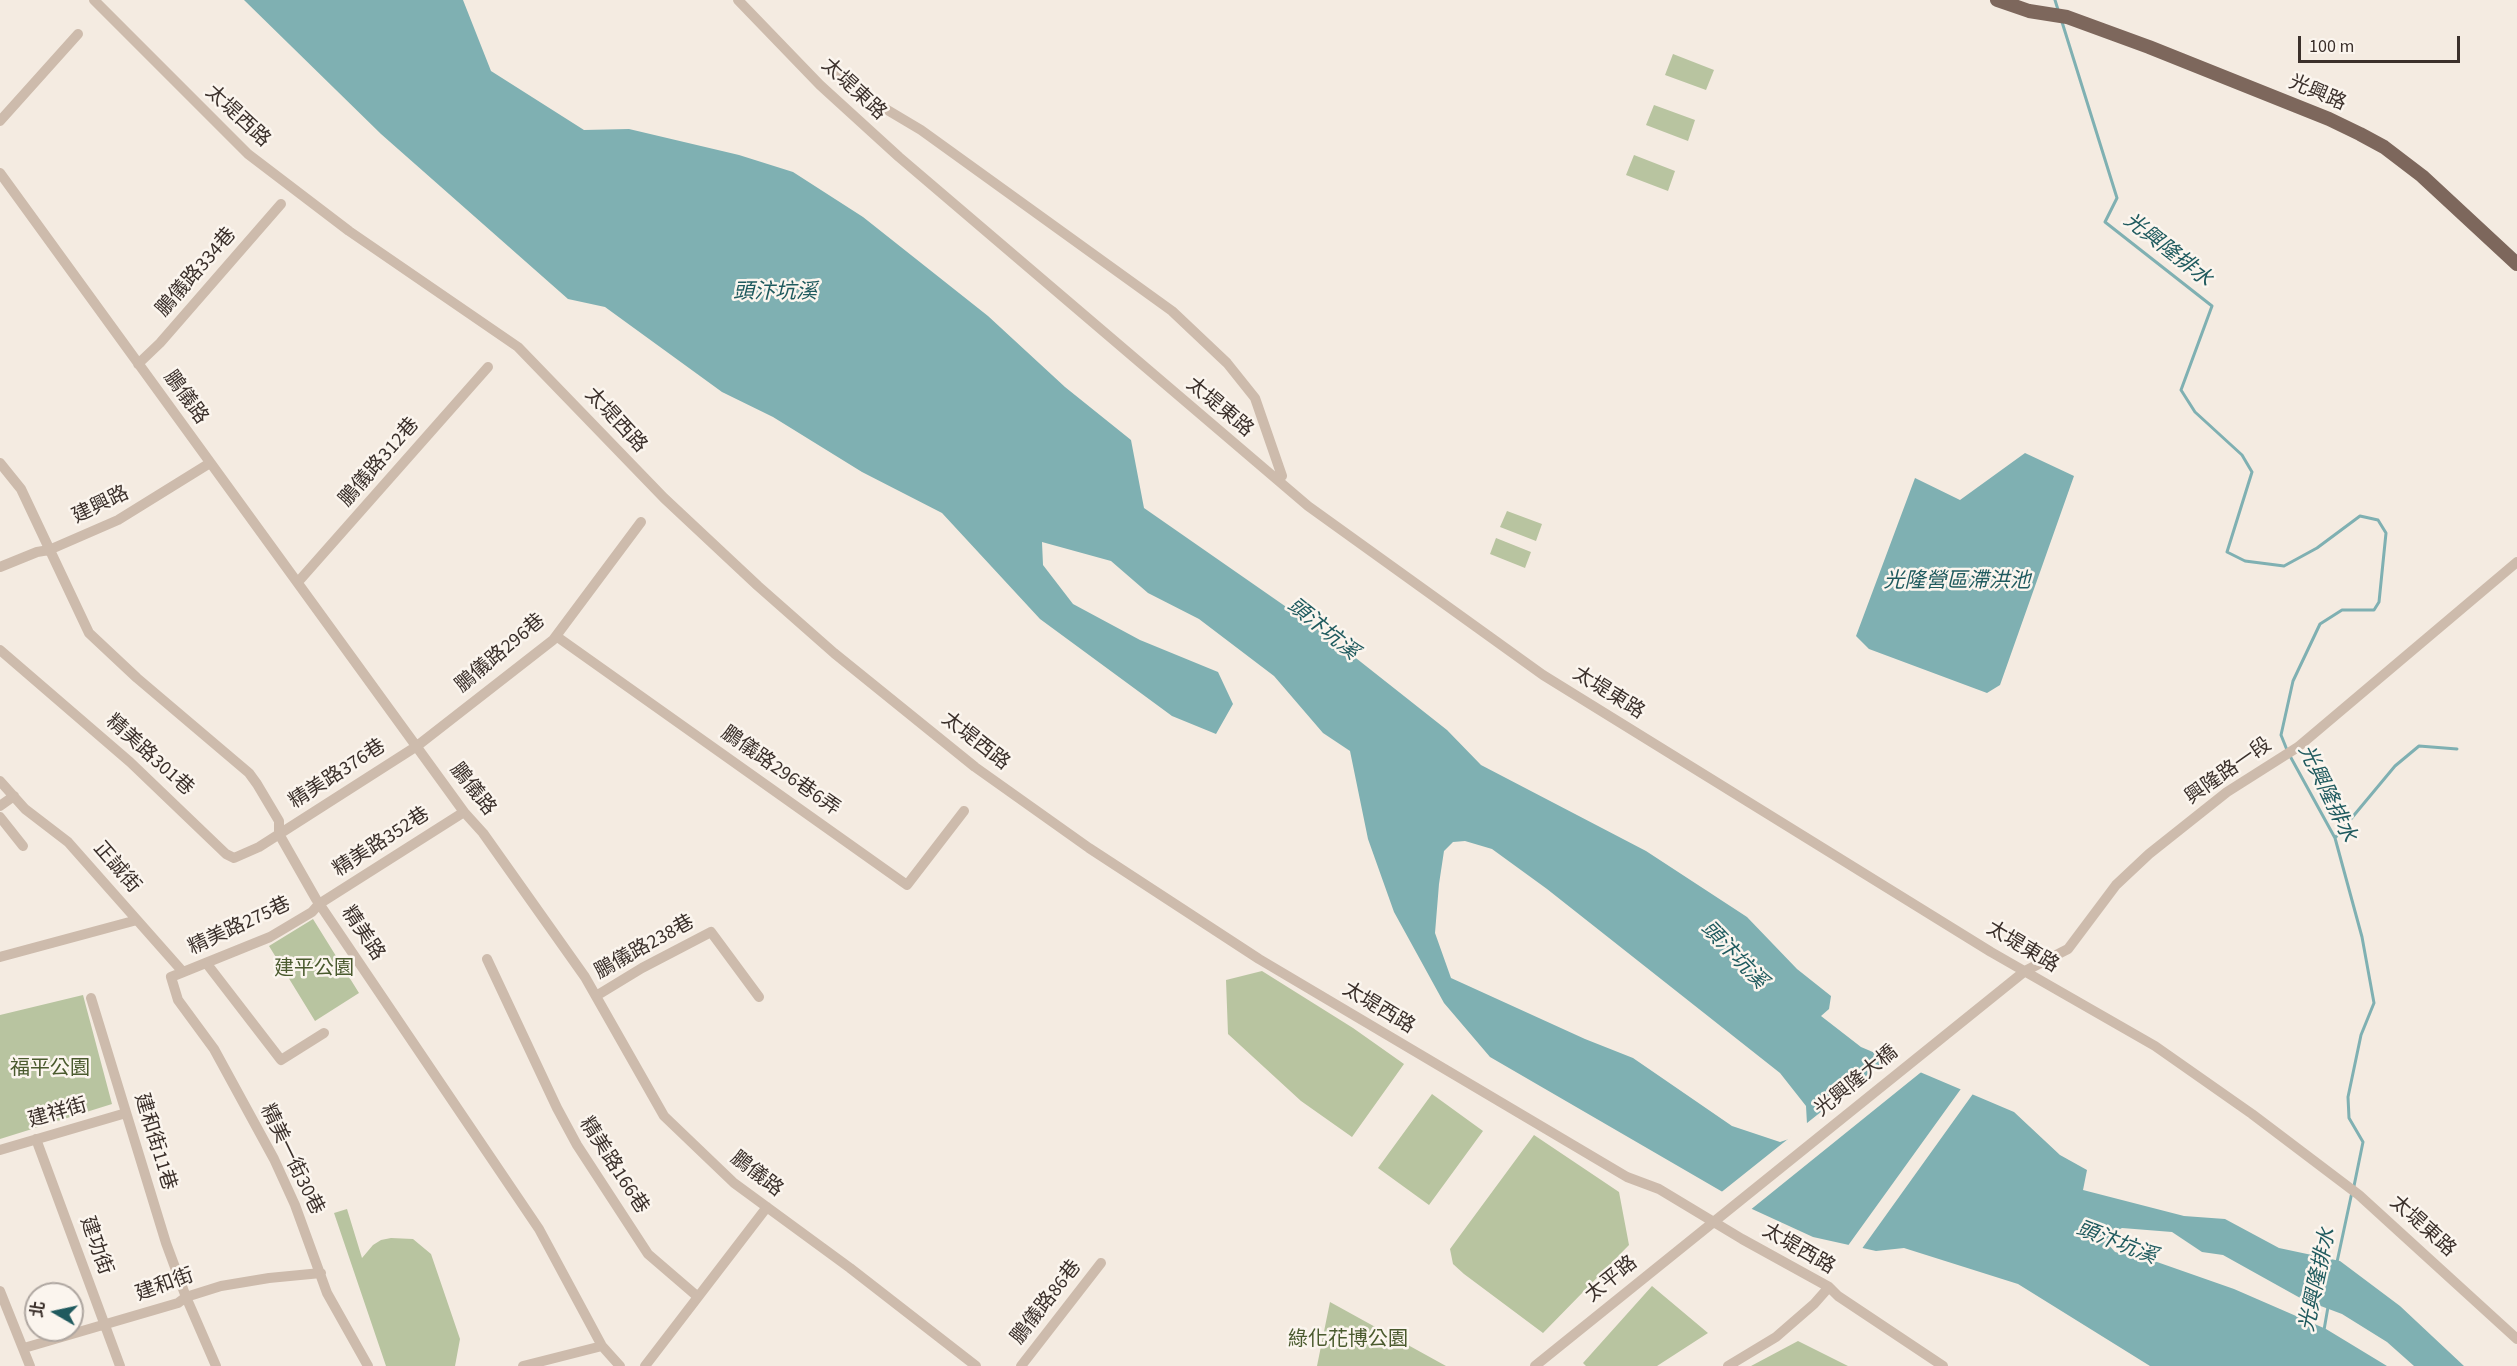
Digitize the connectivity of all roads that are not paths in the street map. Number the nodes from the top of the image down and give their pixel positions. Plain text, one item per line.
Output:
1 (94, 0) edge
2 (738, 0) edge
3 (1997, 0) edge
4 (78, 34) dead end
5 (832, 70) dead end
6 (0, 121) edge
7 (0, 173) edge
8 (281, 204) dead end
9 (2517, 264) edge
10 (138, 364) junction
11 (488, 367) dead end
12 (0, 463) edge
13 (210, 463) junction
14 (1282, 476) dead end
15 (641, 522) dead end
16 (49, 550) junction
17 (2517, 562) edge
18 (0, 567) edge
19 (298, 582) junction
20 (556, 636) junction
21 (0, 650) edge
22 (417, 746) junction
23 (0, 781) edge
24 (14, 796) junction
25 (0, 806) edge
26 (964, 811) dead end
27 (464, 812) junction
28 (0, 817) edge
29 (279, 834) junction
30 (23, 846) dead end
31 (319, 904) junction
32 (137, 920) junction
33 (0, 957) edge
34 (487, 959) dead end
35 (207, 964) junction
36 (2025, 971) junction
37 (183, 972) junction
38 (171, 976) joint
39 (596, 996) junction
40 (759, 997) dead end
41 (92, 998) dead end
42 (324, 1033) dead end
43 (126, 1113) junction
44 (36, 1139) junction
45 (0, 1150) edge
46 (767, 1207) junction
47 (1712, 1221) junction
48 (1101, 1263) dead end
49 (321, 1273) junction
50 (1829, 1287) junction
51 (0, 1291) edge
52 (186, 1297) junction
53 (698, 1297) junction
54 (105, 1326) junction
55 (2517, 1339) edge
56 (602, 1346) junction
57 (24, 1348) junction
58 (30, 1366) edge
59 (120, 1366) edge
60 (216, 1366) edge
61 (368, 1366) edge
62 (523, 1366) edge
63 (620, 1366) edge
64 (645, 1366) edge
65 (976, 1366) edge
66 (1021, 1366) edge
67 (1535, 1366) edge
68 (1728, 1366) edge
69 (1943, 1366) edge

1 - 47 street, 太堤西路
2 - 36 street, 太堤東路
3 - 9 main road, 光興路
4 - 6 street
5 - 14 street
7 - 10 street, 鵬儀路
8 - 10 street, 鵬儀路334巷
10 - 13 street, 鵬儀路
11 - 19 street, 鵬儀路312巷
12 - 16 street, 精美路
13 - 16 street, 建興路
13 - 19 street, 鵬儀路
15 - 20 street, 鵬儀路296巷
16 - 18 street, 建興路
16 - 29 street, 精美路
17 - 36 street, 興隆路一段
19 - 22 street, 鵬儀路
20 - 22 street, 鵬儀路296巷
20 - 26 street, 鵬儀路296巷6弄
21 - 29 street, 精美路301巷
22 - 27 street, 鵬儀路
22 - 29 street, 精美路376巷
23 - 24 street, 正誠街
24 - 25 street
24 - 32 street, 正誠街
27 - 31 street, 精美路352巷
27 - 39 street, 鵬儀路
28 - 30 street
29 - 31 street, 精美路
31 - 35 street, 精美路275巷
31 - 56 street, 精美路
32 - 33 street
32 - 37 street, 正誠街
34 - 53 street, 精美路166巷
35 - 37 street, 精美路275巷
35 - 42 street
36 - 47 street, 光興隆大橋
36 - 55 street, 太堤東路
37 - 38 street, 精美路275巷
38 - 49 street, 精美一街30巷
39 - 40 street, 鵬儀路238巷
39 - 46 street, 鵬儀路
41 - 43 street, 建和街11巷
43 - 44 street, 建祥街
43 - 52 street, 建和街11巷
44 - 45 street, 建祥街
44 - 54 street, 建功街
46 - 53 street
46 - 65 street, 鵬儀路
47 - 50 street, 太堤西路
47 - 67 street, 太平路
48 - 66 street, 鵬儀路86巷
49 - 52 street, 建和街
49 - 61 street, 精美一街30巷
50 - 68 street
50 - 69 street, 太堤西路
51 - 57 street
52 - 54 street, 建和街
52 - 60 street, 建和街11巷
53 - 64 street
54 - 57 street, 建和街
54 - 59 street, 建功街
56 - 62 street
56 - 63 street, 精美路
57 - 58 street

